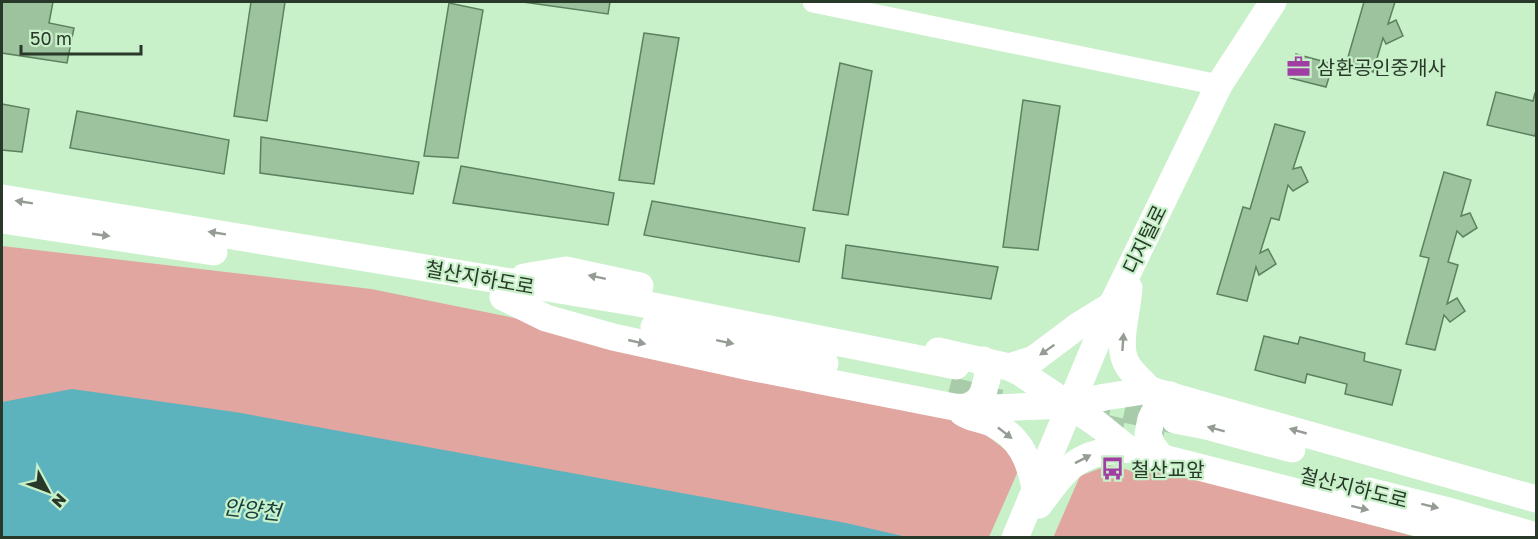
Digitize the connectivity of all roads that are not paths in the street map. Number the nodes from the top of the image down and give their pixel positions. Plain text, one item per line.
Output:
1 (813, 2) edge
2 (1273, 2) edge
3 (1219, 85) junction
4 (2, 198) edge
5 (2, 220) edge
6 (1130, 267) junction
7 (502, 289) junction
8 (1112, 305) junction
9 (983, 360) junction
10 (1009, 367) junction
11 (956, 393) junction
12 (1069, 405) junction
13 (1165, 421) junction
14 (1128, 450) junction
15 (1042, 489) junction
16 (1536, 499) edge
17 (1536, 514) edge
18 (1536, 536) edge
19 (1015, 537) edge
20 (1477, 537) edge

1 - 3 street
2 - 3 main road, 디지털로
3 - 6 main road, 디지털로
7 -> 4 main road, 철산지하도로
5 -> 7 main road, 철산지하도로
6 - 8 main road, 디지털로
13 -> 6 main road
9 -> 7 main road
7 - 11 main road, 철산지하도로
7 -> 11 main road
8 -> 10 main road
8 - 12 main road, 디지털로
9 - 10 main road
9 - 11 main road
10 - 12 main road
11 - 12 main road
11 -> 15 main road
12 - 13 main road
12 - 14 main road
12 - 15 main road, 디지털로
13 - 14 main road
16 -> 13 main road
17 -> 13 main road, 철산지하도로
13 -> 18 main road, 철산지하도로
13 -> 20 main road
15 -> 14 main road
15 - 19 main road, 디지털로

